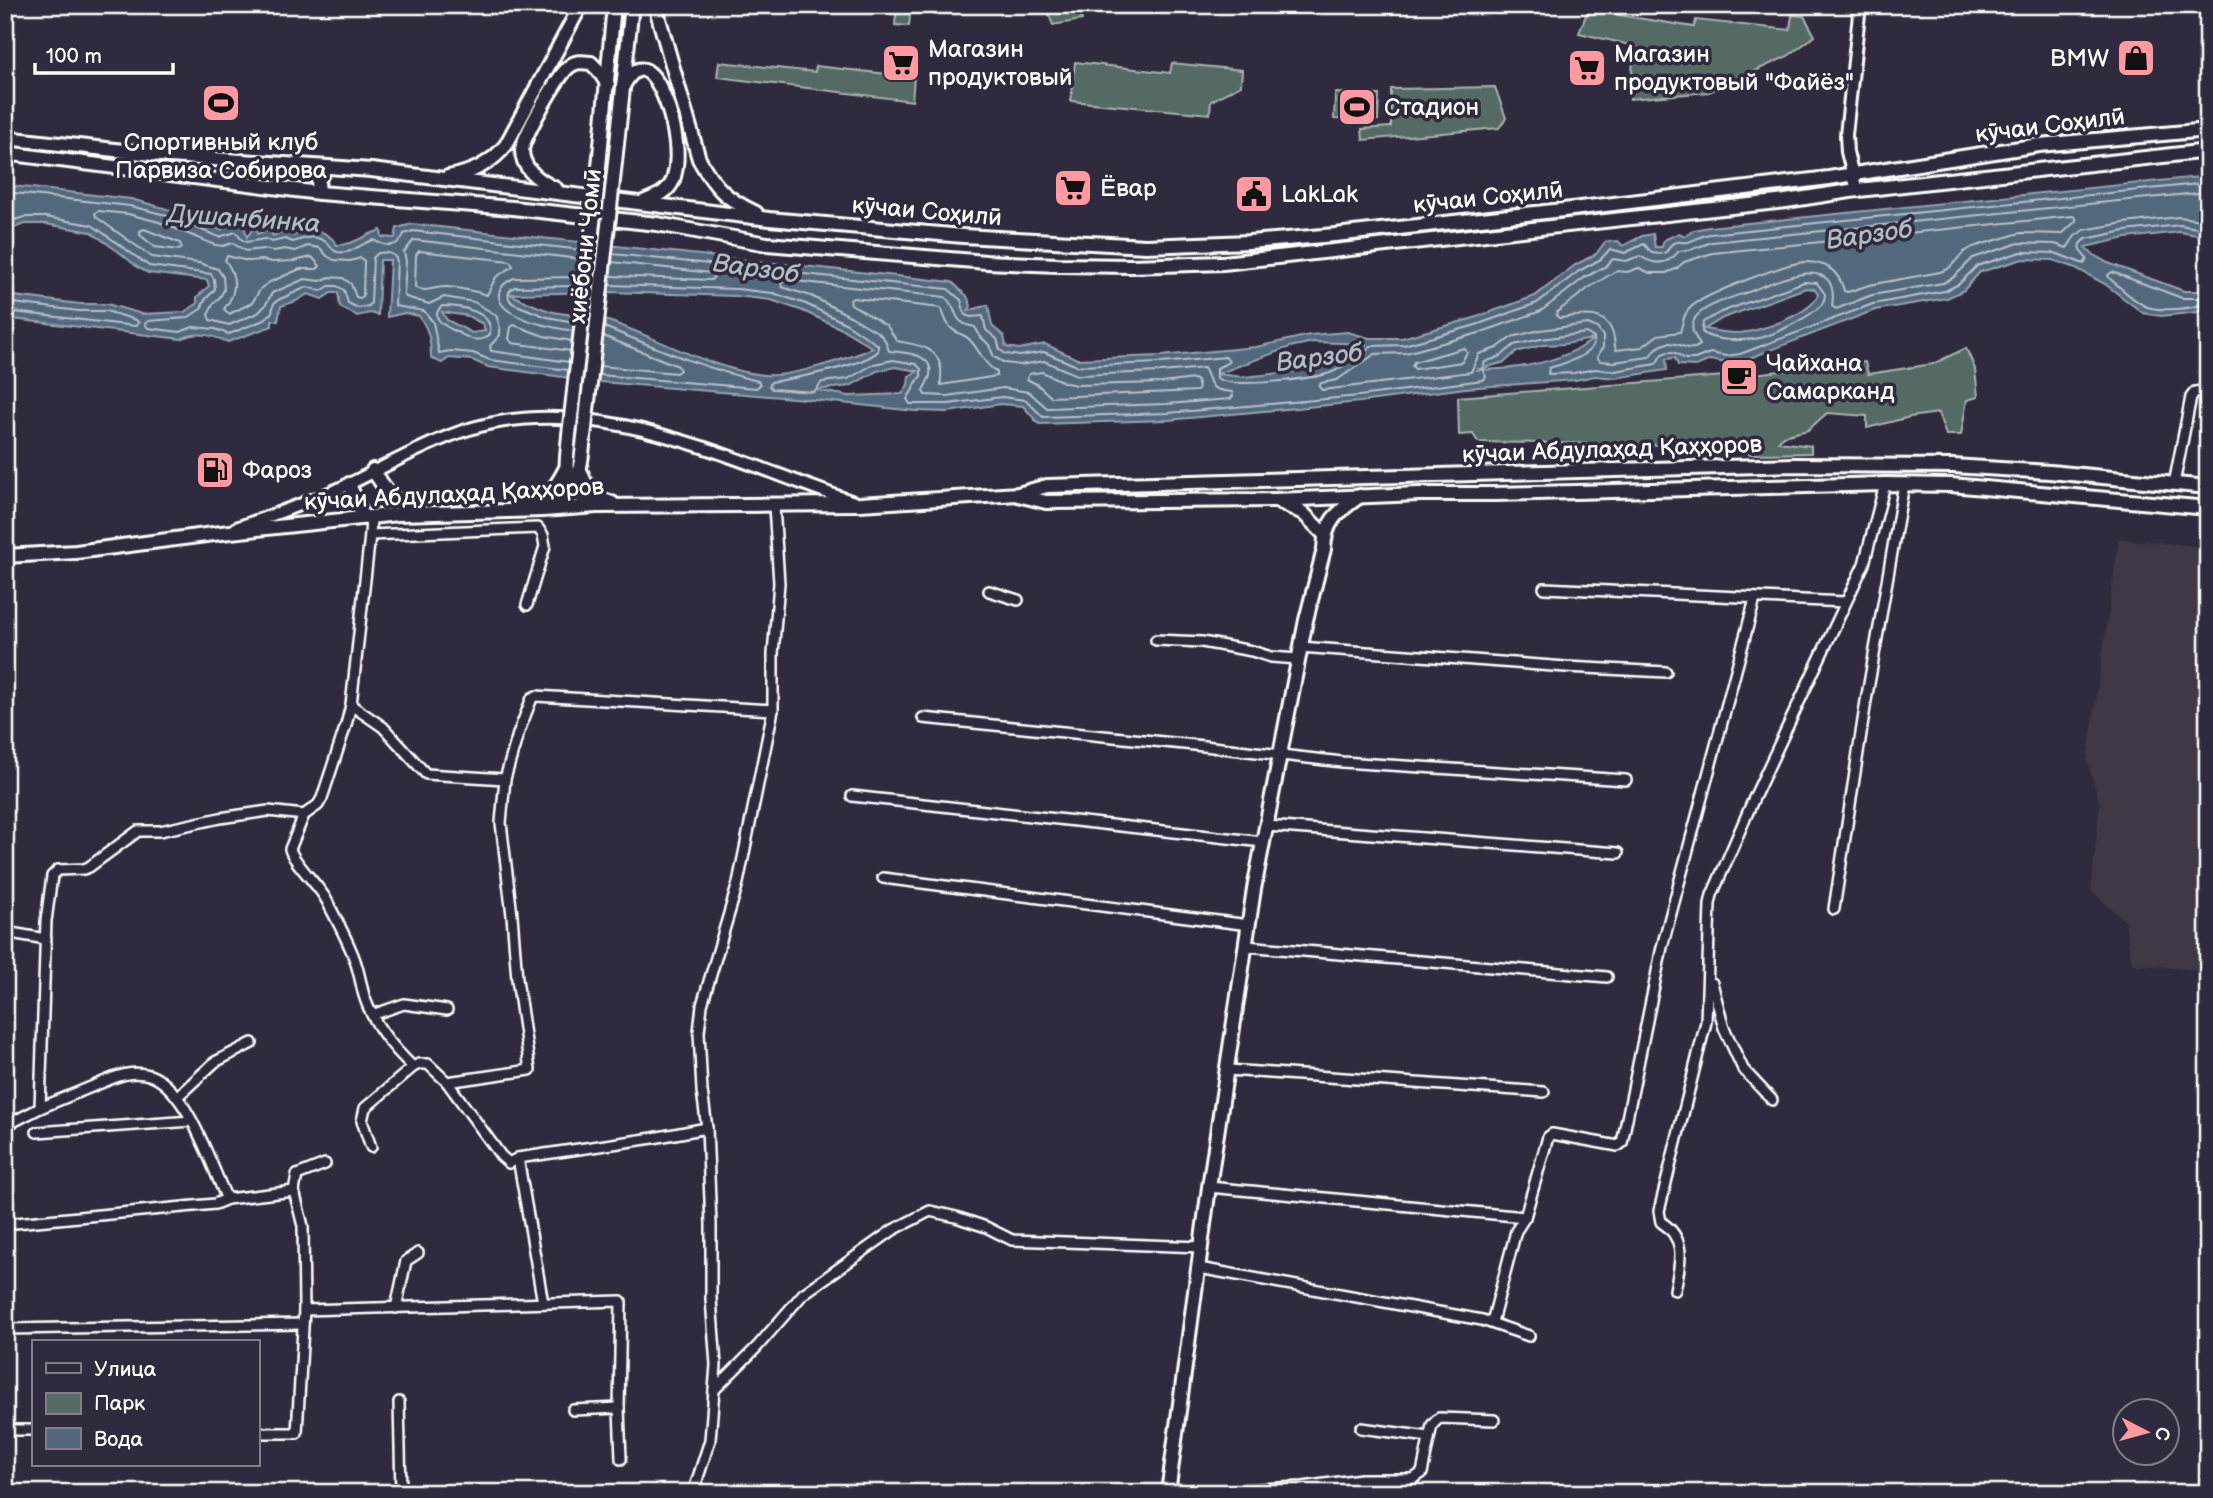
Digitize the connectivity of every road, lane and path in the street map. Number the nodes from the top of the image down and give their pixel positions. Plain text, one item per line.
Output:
1 (581, 5) edge
2 (614, 5) edge
3 (632, 5) edge
4 (655, 5) edge
5 (1860, 5) edge
6 (608, 85) junction
7 (623, 86) junction
8 (2208, 130) edge
9 (5, 138) edge
10 (2039, 145) junction
11 (2208, 151) edge
12 (5, 153) edge
13 (325, 168) junction
14 (2043, 170) junction
15 (1852, 174) junction
16 (435, 179) junction
17 (1857, 191) junction
18 (319, 193) junction
19 (567, 194) junction
20 (643, 202) junction
21 (769, 219) junction
22 (963, 236) junction
23 (961, 260) junction
24 (2208, 390) edge
25 (566, 468) junction
26 (373, 470) junction
27 (580, 471) junction
28 (349, 484) junction
29 (1885, 484) junction
30 (1904, 484) junction
31 (2174, 484) junction
32 (2208, 487) edge
33 (571, 489) junction
34 (1018, 494) junction
35 (1360, 495) junction
36 (1275, 500) junction
37 (860, 504) junction
38 (597, 506) junction
39 (633, 506) junction
40 (774, 506) junction
41 (2208, 508) edge
42 (503, 510) junction
43 (543, 510) junction
44 (419, 513) junction
45 (367, 517) junction
46 (221, 533) junction
47 (1324, 534) junction
48 (370, 535) junction
49 (5, 556) edge
50 (1544, 588) dead end
51 (989, 591) dead end
52 (1755, 599) junction
53 (1017, 600) dead end
54 (1845, 602) junction
55 (527, 606) dead end
56 (1156, 640) dead end
57 (1299, 653) junction
58 (1666, 672) dead end
59 (351, 705) junction
60 (773, 710) junction
61 (923, 718) dead end
62 (1280, 755) junction
63 (505, 779) junction
64 (1626, 780) dead end
65 (852, 796) dead end
66 (304, 815) junction
67 (1266, 826) junction
68 (1263, 842) junction
69 (1618, 853) dead end
70 (883, 878) dead end
71 (1834, 909) dead end
72 (1249, 925) junction
73 (5, 932) edge
74 (46, 939) junction
75 (1246, 946) junction
76 (1709, 971) junction
77 (1607, 977) dead end
78 (447, 1010) dead end
79 (372, 1015) junction
80 (252, 1043) dead end
81 (413, 1067) junction
82 (1228, 1070) junction
83 (447, 1082) junction
84 (1544, 1092) dead end
85 (177, 1097) junction
86 (1772, 1100) dead end
87 (40, 1108) junction
88 (192, 1121) junction
89 (5, 1126) edge
90 (707, 1128) junction
91 (37, 1132) dead end
92 (371, 1147) dead end
93 (518, 1158) junction
94 (326, 1164) dead end
95 (1209, 1187) junction
96 (294, 1191) junction
97 (227, 1199) junction
98 (1525, 1217) junction
99 (5, 1224) edge
100 (1201, 1247) junction
101 (418, 1253) dead end
102 (1199, 1268) junction
103 (1675, 1290) dead end
104 (543, 1303) junction
105 (396, 1308) junction
106 (304, 1310) junction
107 (1492, 1322) junction
108 (302, 1324) junction
109 (5, 1329) edge
110 (1529, 1336) dead end
111 (714, 1390) junction
112 (399, 1402) dead end
113 (618, 1408) junction
114 (573, 1410) dead end
115 (1494, 1420) dead end
116 (1361, 1428) dead end
117 (5, 1430) edge
118 (32, 1430) edge
119 (259, 1433) edge
120 (1430, 1437) junction
121 (621, 1459) dead end
122 (401, 1493) edge
123 (693, 1493) edge
124 (1104, 1493) edge
125 (1152, 1493) edge
126 (1170, 1493) edge

1 - 16 main road
2 - 6 main road, хиёбони Ҷомӣ
3 - 7 main road, хиёбони Ҷомӣ
4 - 21 main road
5 - 15 street
6 - 19 main road
6 - 25 main road, хиёбони Ҷомӣ, bridge
7 - 20 main road
7 - 27 main road, хиёбони Ҷомӣ, bridge
8 - 10 main road, кӯчаи Соҳилӣ
9 - 13 main road, кӯчаи Соҳилӣ
10 - 14 main road
10 - 15 main road, кӯчаи Соҳилӣ
11 - 14 main road
12 - 18 main road
13 - 16 main road, кӯчаи Соҳилӣ
13 - 18 main road
14 - 17 main road
15 - 17 street
15 - 22 main road, кӯчаи Соҳилӣ
16 - 19 main road, кӯчаи Соҳилӣ
17 - 23 main road
18 - 23 main road
19 - 20 main road, кӯчаи Соҳилӣ
20 - 21 main road, кӯчаи Соҳилӣ
21 - 22 main road, кӯчаи Соҳилӣ
22 - 23 main road
24 - 31 street
25 - 33 main road, хиёбони Ҷомӣ
25 - 42 main road
26 - 28 street, кӯчаи Абдулаҳад Қаҳҳоров
26 - 37 street, кӯчаи Абдулаҳад Қаҳҳоров
26 - 44 main road
27 - 33 main road, хиёбони Ҷомӣ
27 - 39 main road
28 - 45 main road
28 - 46 street, кӯчаи Абдулаҳад Қаҳҳоров
29 - 30 main road, кӯчаи Абдулаҳад Қаҳҳоров
29 - 35 main road, кӯчаи Абдулаҳад Қаҳҳоров
29 - 54 street
30 - 41 main road, кӯчаи Абдулаҳад Қаҳҳоров
30 - 71 street
31 - 32 main road, кӯчаи Абдулаҳад Қаҳҳоров
31 - 34 main road, кӯчаи Абдулаҳад Қаҳҳоров
33 - 38 main road
33 - 43 main road, хиёбони Ҷомӣ
34 - 36 main road, кӯчаи Абдулаҳад Қаҳҳоров
34 - 37 main road, кӯчаи Абдулаҳад Қаҳҳоров
35 - 36 main road, кӯчаи Абдулаҳад Қаҳҳоров
35 - 47 main road
36 - 47 main road
37 - 40 main road, кӯчаи Абдулаҳад Қаҳҳоров
38 - 39 main road, кӯчаи Абдулаҳад Қаҳҳоров
38 - 43 main road, кӯчаи Абдулаҳад Қаҳҳоров
39 - 40 main road, кӯчаи Абдулаҳад Қаҳҳоров
40 - 60 street
42 - 43 main road, кӯчаи Абдулаҳад Қаҳҳоров
42 - 44 main road, кӯчаи Абдулаҳад Қаҳҳоров
44 - 45 main road, кӯчаи Абдулаҳад Қаҳҳоров
45 - 46 main road, кӯчаи Абдулаҳад Қаҳҳоров
45 - 48 street
46 - 49 main road
47 - 57 main road
48 - 55 street
48 - 59 street
50 - 52 street
51 - 53 street
52 - 54 street
52 - 98 street
54 - 76 street
56 - 57 street
57 - 58 street
57 - 62 main road
59 - 63 street
59 - 66 street
60 - 63 street
60 - 90 street
61 - 62 street
62 - 64 street
62 - 67 main road
63 - 83 street
65 - 68 street
66 - 74 street
66 - 79 street
67 - 68 main road
67 - 69 street
68 - 72 main road
70 - 72 street
72 - 75 main road
73 - 74 street
74 - 87 street
75 - 77 street
75 - 82 main road
76 - 86 street
76 - 103 street
78 - 79 street
79 - 81 street
80 - 85 street
81 - 83 street
81 - 92 street
82 - 84 street
82 - 95 main road
83 - 93 street
85 - 87 street
85 - 88 street
87 - 89 street
88 - 91 street
88 - 97 street
90 - 93 street
90 - 111 street
93 - 104 street
94 - 96 street
95 - 98 street
95 - 100 main road
96 - 97 street
96 - 106 street
97 - 99 street
98 - 107 street
100 - 102 main road
100 - 111 street
101 - 105 street
102 - 107 street
102 - 126 main road
104 - 105 street
104 - 113 street
105 - 106 street
106 - 108 street
107 - 110 street
108 - 109 street
108 - 119 street
111 - 123 street
112 - 122 street
113 - 114 street
113 - 121 street
115 - 120 street
116 - 120 street
117 - 118 street
120 - 126 street
124 - 125 street

